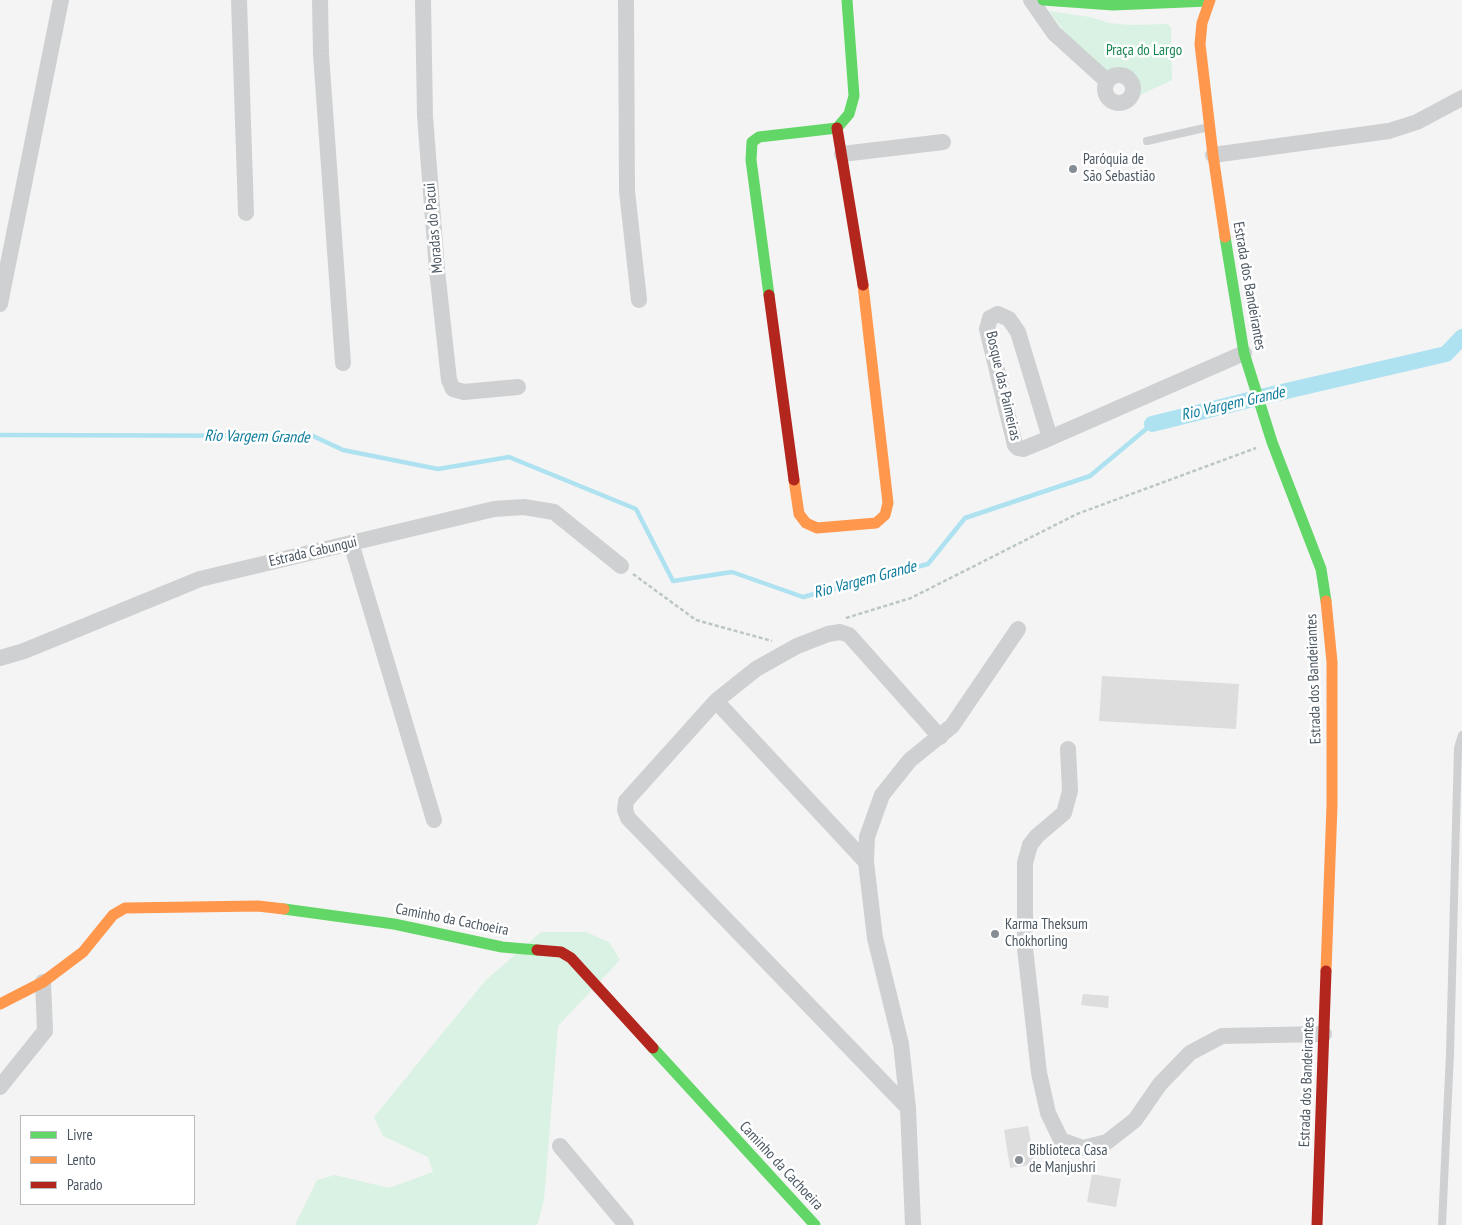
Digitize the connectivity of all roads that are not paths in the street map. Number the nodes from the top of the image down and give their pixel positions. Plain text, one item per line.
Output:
1 (61, 0) edge
2 (239, 0) edge
3 (320, 0) edge
4 (423, 0) edge
5 (626, 0) edge
6 (847, 0) edge
7 (1031, 0) edge
8 (1043, 0) edge
9 (1210, 1) edge
10 (1107, 81) dead end
11 (1462, 98) edge
12 (1209, 126) junction
13 (837, 128) junction
14 (1147, 141) dead end
15 (943, 142) dead end
16 (842, 154) junction
17 (1213, 155) junction
18 (246, 213) dead end
19 (639, 300) dead end
20 (0, 304) edge
21 (1244, 353) junction
22 (343, 363) dead end
23 (518, 387) dead end
24 (1050, 438) junction
25 (351, 543) junction
26 (621, 566) road end
27 (1018, 629) dead end
28 (0, 658) edge
29 (716, 701) junction
30 (1462, 735) edge
31 (940, 737) junction
32 (1068, 749) dead end
33 (434, 820) dead end
34 (866, 862) junction
35 (43, 982) junction
36 (0, 1004) edge
37 (1324, 1034) junction
38 (0, 1087) edge
39 (908, 1108) junction
40 (560, 1146) dead end
41 (626, 1225) edge
42 (816, 1225) edge
43 (913, 1225) edge
44 (1316, 1225) edge
45 (1442, 1225) edge

1 - 20 street
2 - 18 street
3 - 22 street
4 - 23 street, Moradas do Pacui
5 - 19 street
6 - 13 street
7 - 10 street
8 - 9 street
9 - 12 street, Estrada dos Bandeirantes
11 - 17 street
12 - 14 lane
12 - 17 street, Estrada dos Bandeirantes
13 - 16 street
13 - 16 street
15 - 16 street
17 - 21 street, Estrada dos Bandeirantes
21 - 24 street, Bosque das Paimeiras
21 - 37 street, Estrada dos Bandeirantes
24 - 24 street, Bosque das Paimeiras
25 - 26 street, Estrada Cabungui
25 - 28 street, Estrada Cabungui
25 - 33 street
27 - 31 street
29 - 31 street
29 - 34 street
29 - 39 street
30 - 45 lane
31 - 34 street
32 - 37 street
34 - 39 street
35 - 36 street, Caminho da Cachoeira
35 - 38 street
35 - 42 street, Caminho da Cachoeira
37 - 44 street, Estrada dos Bandeirantes
39 - 43 street
40 - 41 street

